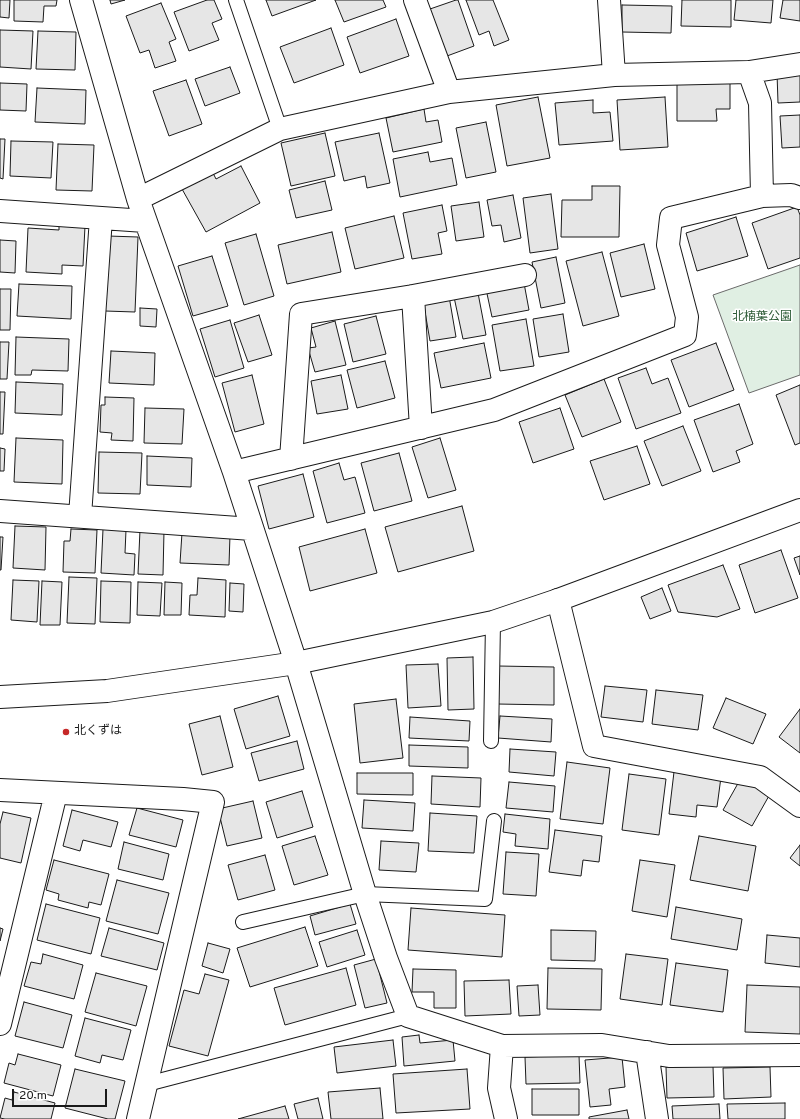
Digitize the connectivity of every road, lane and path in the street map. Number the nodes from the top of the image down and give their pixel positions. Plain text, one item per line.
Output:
1 (81, 0) edge
2 (236, 0) edge
3 (415, 0) edge
4 (609, 0) edge
5 (800, 64) edge
6 (748, 72) junction
7 (614, 75) junction
8 (449, 92) junction
9 (280, 129) junction
10 (762, 196) junction
11 (800, 198) edge
12 (138, 199) junction
13 (0, 211) edge
14 (101, 218) junction
15 (145, 221) junction
16 (526, 275) dead end
17 (413, 296) junction
18 (421, 428) junction
19 (291, 459) junction
20 (234, 472) junction
21 (800, 510) edge
22 (0, 511) edge
23 (80, 516) junction
24 (252, 529) junction
25 (558, 600) junction
26 (493, 622) junction
27 (296, 663) junction
28 (0, 697) edge
29 (491, 741) dead end
30 (0, 790) edge
31 (56, 793) junction
32 (800, 806) edge
33 (494, 821) dead end
34 (365, 894) junction
35 (243, 922) dead end
36 (408, 1016) junction
37 (0, 1024) edge
38 (502, 1046) junction
39 (647, 1052) junction
40 (800, 1055) edge
41 (146, 1084) junction
42 (138, 1119) edge
43 (506, 1119) edge
44 (657, 1119) edge

1 - 12 street
2 - 9 lane
3 - 8 street
4 - 7 street
5 - 6 street
6 - 7 street
6 - 10 street
7 - 8 street
8 - 9 street
9 - 12 street
10 - 11 street
10 - 18 street
12 - 15 street
13 - 14 street
14 - 15 street
14 - 23 street
15 - 20 street
16 - 17 street
17 - 18 street
17 - 19 street
18 - 19 street
19 - 20 street
20 - 24 street
21 - 25 street
22 - 23 street
23 - 24 street
24 - 27 street
25 - 26 street
25 - 32 street
26 - 27 street
26 - 29 lane
27 - 28 street
27 - 34 street
30 - 31 street
31 - 37 street
31 - 41 street
33 - 34 lane
34 - 35 lane
34 - 36 street
36 - 38 street
36 - 41 lane
38 - 39 street
38 - 43 street
39 - 40 street
39 - 44 street
41 - 42 street

